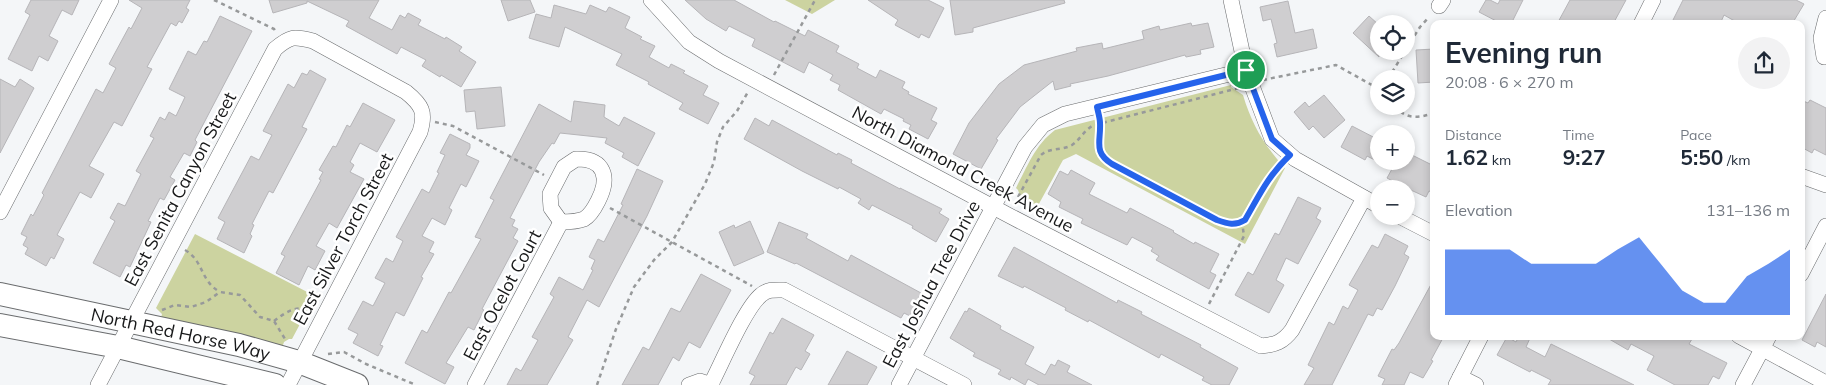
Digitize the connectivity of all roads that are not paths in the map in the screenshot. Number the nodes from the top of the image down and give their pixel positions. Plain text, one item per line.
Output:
1 (111, 0) edge
2 (650, 0) edge
3 (1231, 0) edge
4 (1653, 0) edge
5 (1826, 18) edge
6 (1643, 20) edge
7 (281, 36) joint
8 (1824, 57) dead end
9 (1248, 77) junction
10 (1805, 178) edge
11 (1826, 186) edge
12 (1364, 198) junction
13 (1370, 201) edge
14 (993, 207) junction
15 (0, 212) edge
16 (561, 222) dead end
17 (1415, 224) edge
18 (1826, 226) edge
19 (1430, 232) edge
20 (1805, 266) edge
21 (0, 294) edge
22 (131, 322) junction
23 (0, 326) edge
24 (1479, 340) edge
25 (1765, 342) edge
26 (118, 347) junction
27 (309, 359) junction
28 (912, 359) junction
29 (1458, 381) edge
30 (1826, 383) edge
31 (98, 385) edge
32 (275, 385) edge
33 (288, 385) edge
34 (357, 385) edge
35 (475, 385) edge
36 (689, 385) edge
37 (711, 385) edge
38 (899, 385) edge
39 (964, 385) edge
40 (1476, 385) edge
41 (1743, 385) edge

1 - 15 street
2 - 14 street, North Diamond Creek Avenue
3 - 9 street
4 - 6 street
5 - 8 street
7 - 22 street, East Senita Canyon Street
7 - 27 street, East Silver Torch Street
9 - 12 street
9 - 14 street, East Joshua Tree Drive
10 - 11 street
12 - 13 street
12 - 14 street, North Diamond Creek Avenue
14 - 28 street, East Joshua Tree Drive
16 - 35 street, East Ocelot Court
17 - 19 street
18 - 20 street
21 - 22 street, North Red Horse Way
22 - 26 street, East Senita Canyon Street
22 - 27 street, North Red Horse Way
23 - 26 street, North Red Horse Way
24 - 29 street
25 - 30 street
25 - 41 street
26 - 31 street, East Senita Canyon Street
26 - 32 street, North Red Horse Way
27 - 33 street, East Silver Torch Street
27 - 34 street, North Red Horse Way
28 - 37 street
28 - 38 street, East Joshua Tree Drive
28 - 39 street
29 - 40 street
36 - 37 street

